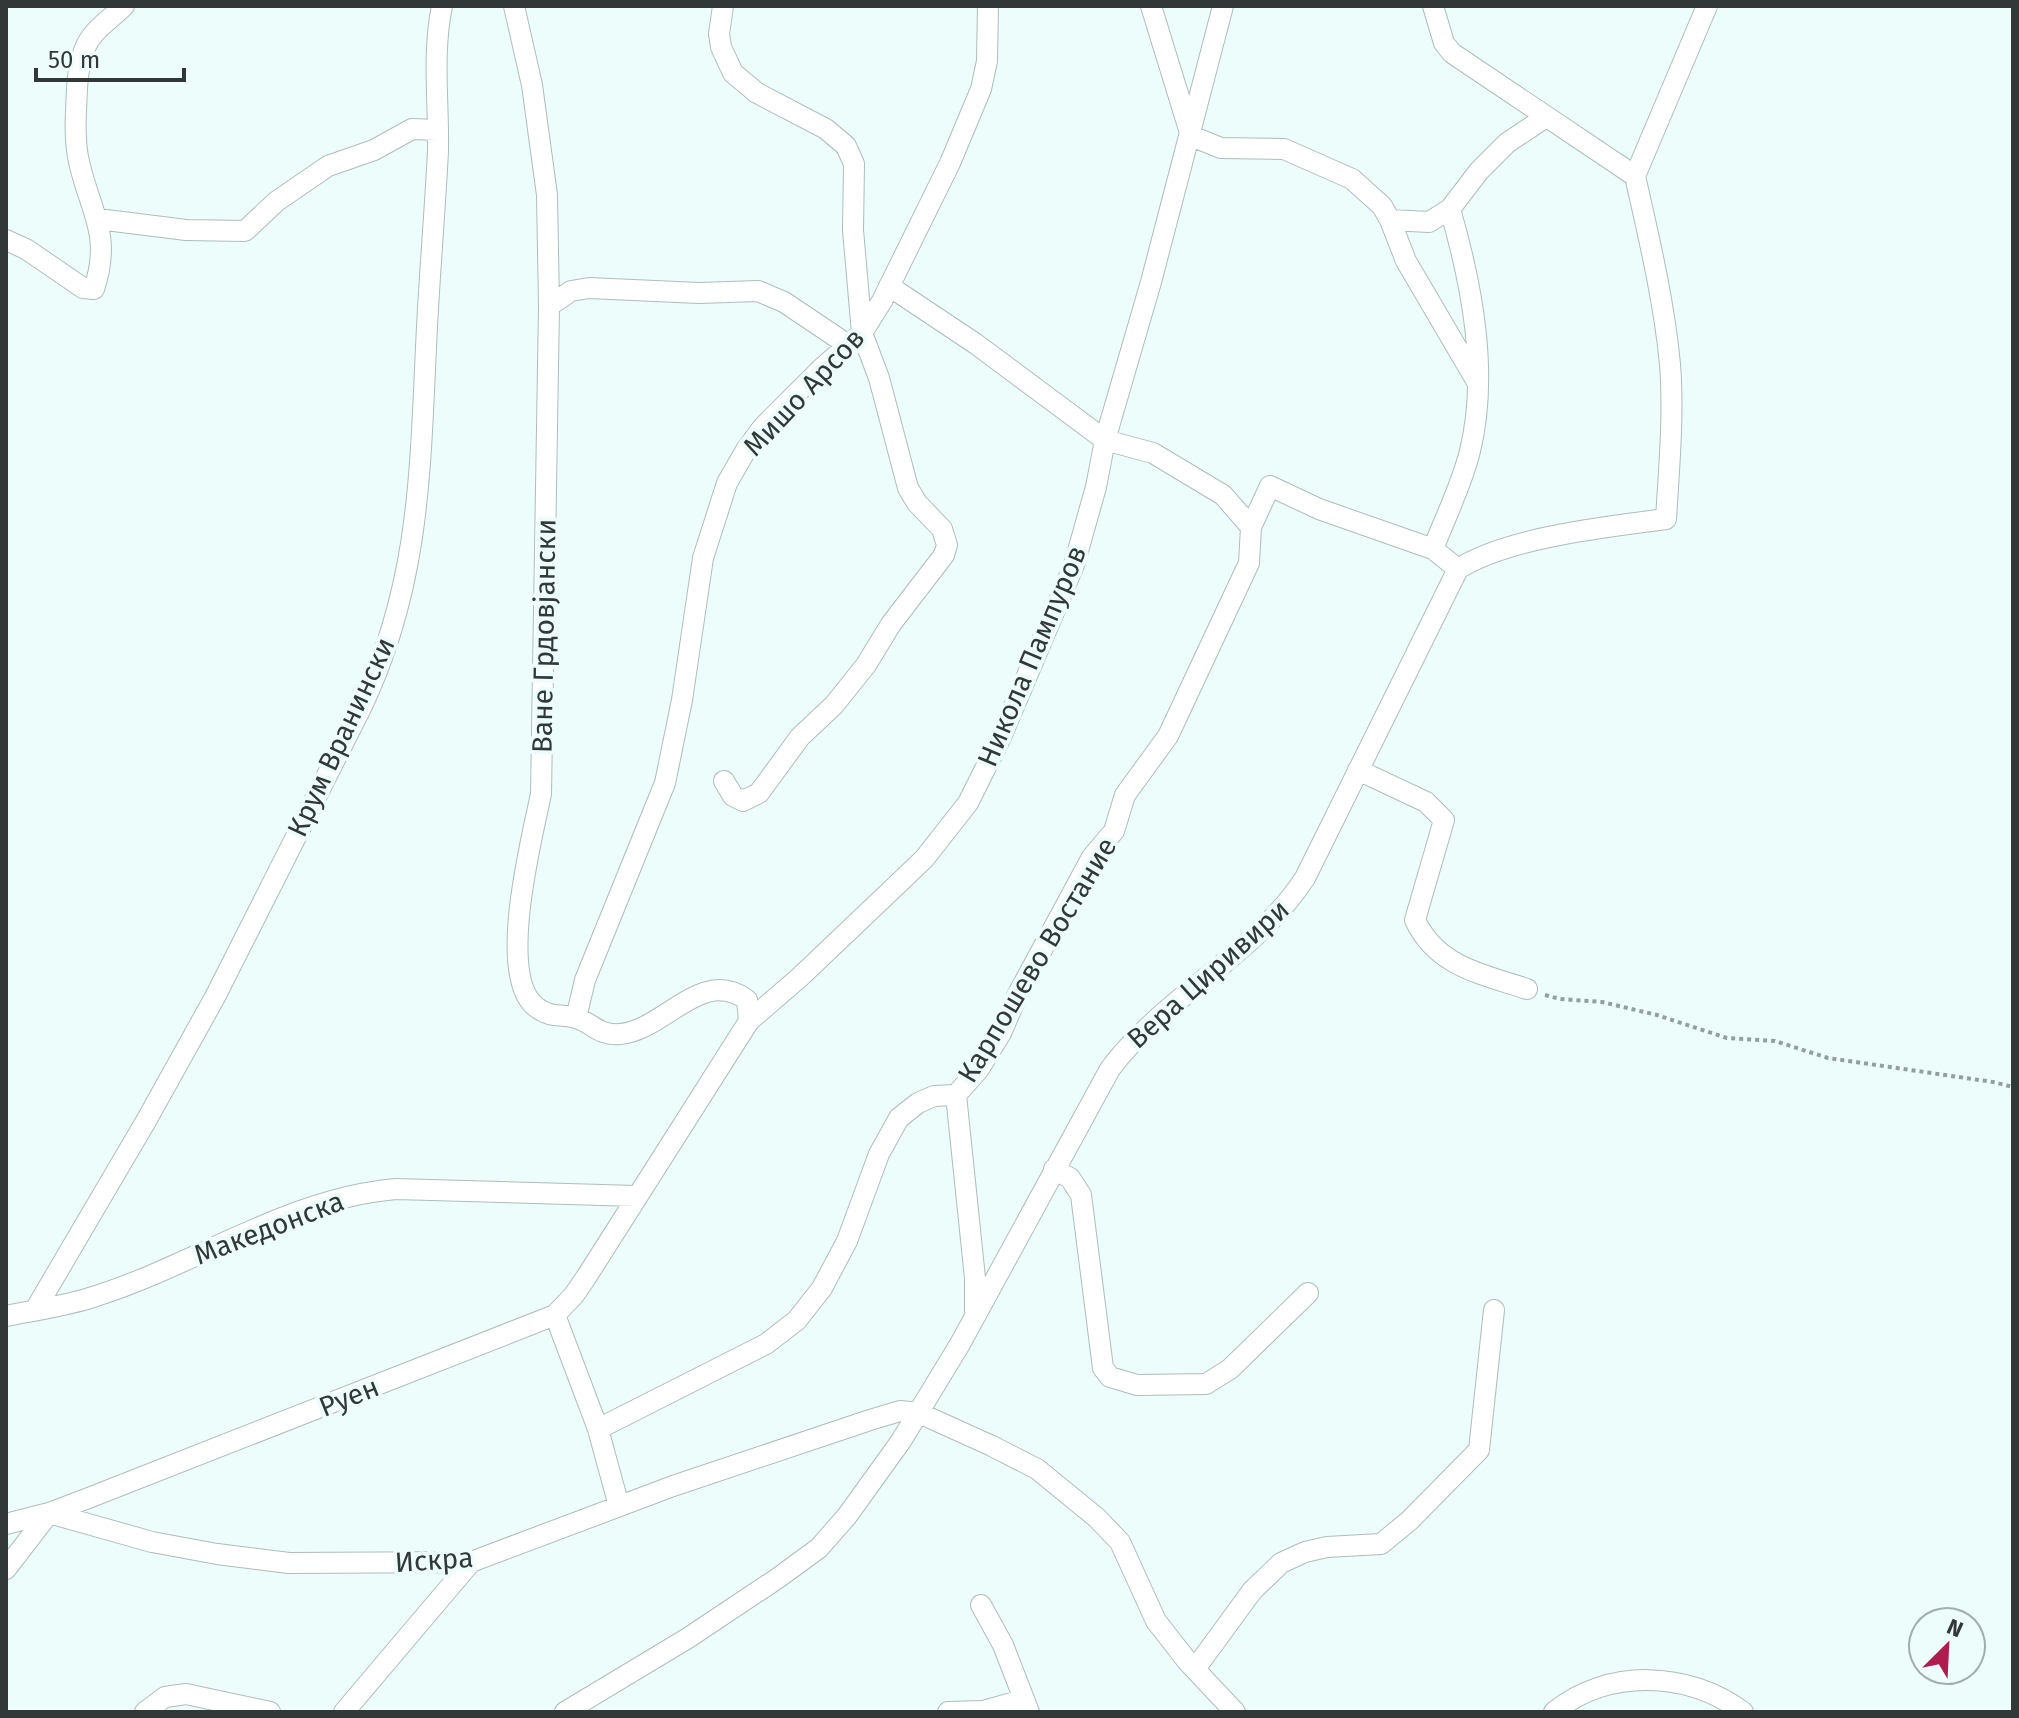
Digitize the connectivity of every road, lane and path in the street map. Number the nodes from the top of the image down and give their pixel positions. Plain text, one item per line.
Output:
1 (124, 6) edge
2 (442, 6) edge
3 (514, 6) edge
4 (723, 6) edge
5 (988, 6) edge
6 (1151, 6) edge
7 (1223, 6) edge
8 (1433, 6) edge
9 (1707, 6) edge
10 (1546, 117) junction
11 (437, 130) junction
12 (1191, 136) junction
13 (1635, 176) junction
14 (1450, 209) junction
15 (98, 219) junction
16 (1390, 220) junction
17 (6, 240) edge
18 (889, 286) junction
19 (549, 306) junction
20 (855, 339) junction
21 (1477, 383) junction
22 (1105, 440) junction
23 (1251, 527) junction
24 (1433, 549) junction
25 (1458, 569) junction
26 (1358, 770) junction
27 (724, 781) dead end
28 (1527, 989) joint
29 (576, 1018) junction
30 (749, 1021) junction
31 (2013, 1087) edge
32 (956, 1095) junction
33 (1054, 1169) junction
34 (636, 1196) junction
35 (1308, 1293) dead end
36 (35, 1310) junction
37 (1494, 1310) dead end
38 (555, 1315) junction
39 (975, 1315) junction
40 (6, 1316) edge
41 (919, 1413) junction
42 (598, 1429) junction
43 (619, 1506) junction
44 (49, 1513) junction
45 (6, 1524) edge
46 (471, 1562) junction
47 (6, 1569) edge
48 (981, 1605) dead end
49 (1195, 1669) junction
50 (1025, 1706) edge
51 (145, 1712) edge
52 (270, 1712) edge
53 (344, 1712) edge
54 (565, 1712) edge
55 (948, 1712) edge
56 (1235, 1712) edge
57 (1554, 1712) edge
58 (1743, 1712) edge

1 - 15 street
2 - 11 street, Крум Вранински
3 - 19 street, Ване Грдовјански
4 - 20 street
5 - 18 street, Мишо Арсов
6 - 12 street
7 - 12 street, Никола Пампуров
8 - 10 street
9 - 13 street
10 - 13 street
10 - 14 street
11 - 15 street
11 - 36 street, Крум Вранински
12 - 16 street
12 - 22 street, Никола Пампуров
13 - 25 street
14 - 16 street
14 - 21 street
15 - 17 street
16 - 21 street
18 - 20 street, Мишо Арсов
18 - 22 street
19 - 20 street
19 - 29 street, Ване Грдовјански
20 - 27 street
20 - 29 street, Мишо Арсов
21 - 24 street
22 - 23 street
22 - 30 street, Никола Пампуров
23 - 24 street, Карпошево Востание
23 - 32 street, Карпошево Востание
24 - 25 street
25 - 26 street, Вера Циривири
26 - 28 street
26 - 33 street, Вера Циривири
28 - 31 path
29 - 30 street, Ване Грдовјански
30 - 34 street, Никола Пампуров
32 - 39 street
32 - 42 street, Карпошево Востание
33 - 35 street
33 - 39 street, Вера Циривири
34 - 36 street, Македонска
34 - 38 street, Руен
36 - 40 street, Македонска
37 - 49 street
38 - 42 street
38 - 44 street, Руен
39 - 41 street, Вера Циривири
41 - 43 street, Искра
41 - 49 street
41 - 54 street, Вера Циривири
42 - 43 street
43 - 46 street, Искра
44 - 45 street, Руен
44 - 46 street, Искра
44 - 47 street
46 - 53 street
48 - 50 street
49 - 56 street
50 - 55 street
51 - 52 street
57 - 58 street

